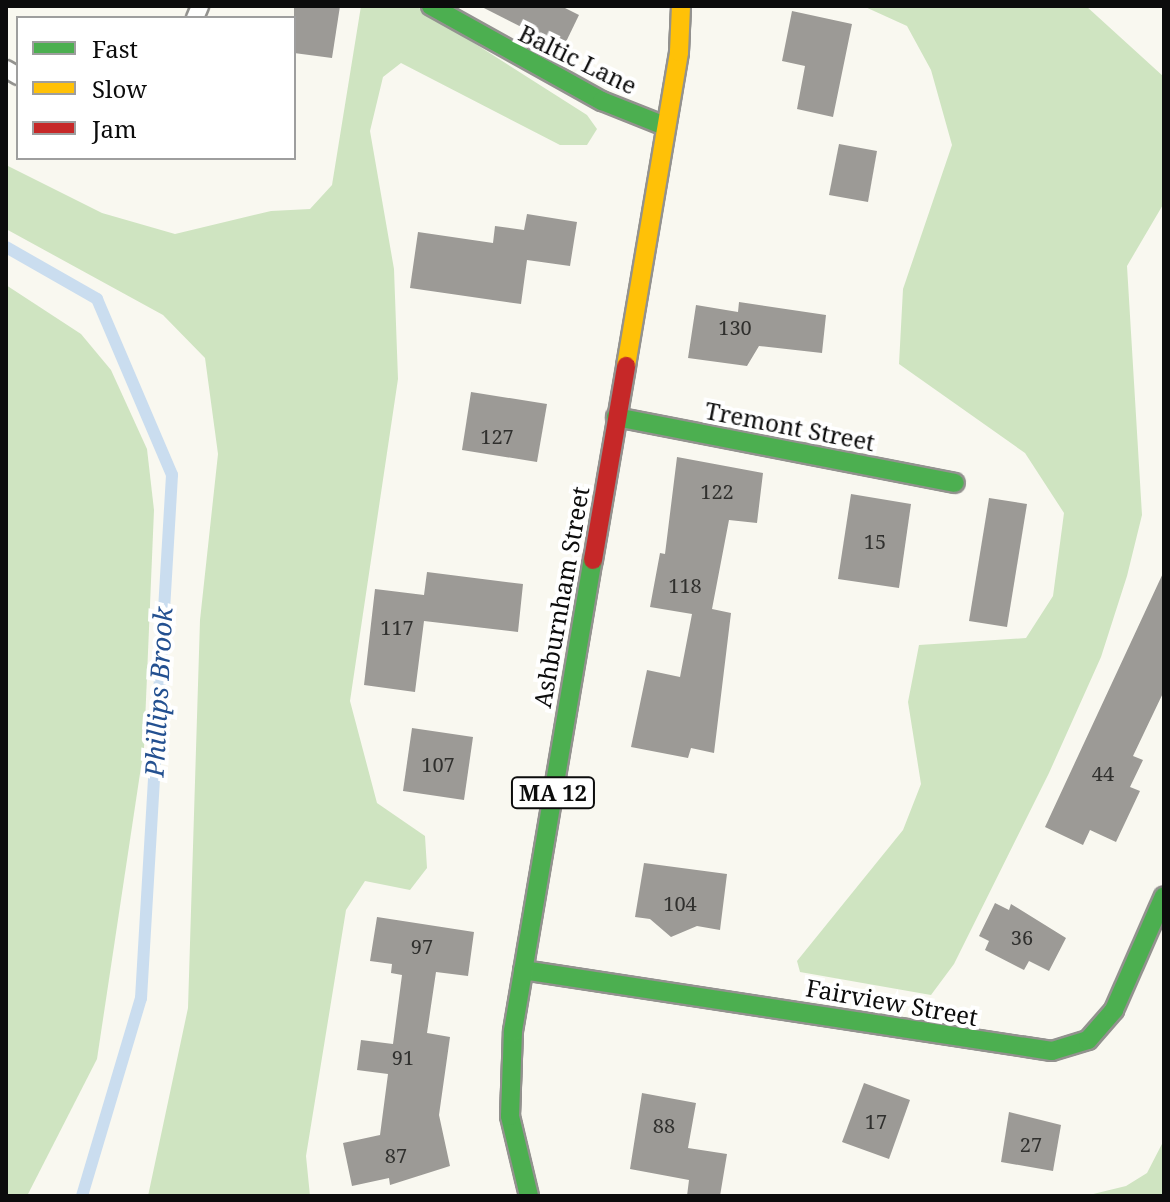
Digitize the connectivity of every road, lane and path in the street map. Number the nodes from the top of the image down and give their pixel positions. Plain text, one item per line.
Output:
1 (431, 6) edge
2 (681, 6) edge
3 (665, 126) junction
4 (616, 417) junction
5 (955, 483) dead end
6 (1164, 896) edge
7 (523, 970) junction
8 (529, 1196) edge

1 - 3 street, Baltic Lane
2 - 3 street, Ashburnham Street / MA 12
3 - 4 street, Ashburnham Street / MA 12
4 - 5 street, Tremont Street
4 - 7 street, Ashburnham Street / MA 12
6 - 7 street, Fairview Street
7 - 8 street, Ashburnham Street / MA 12

